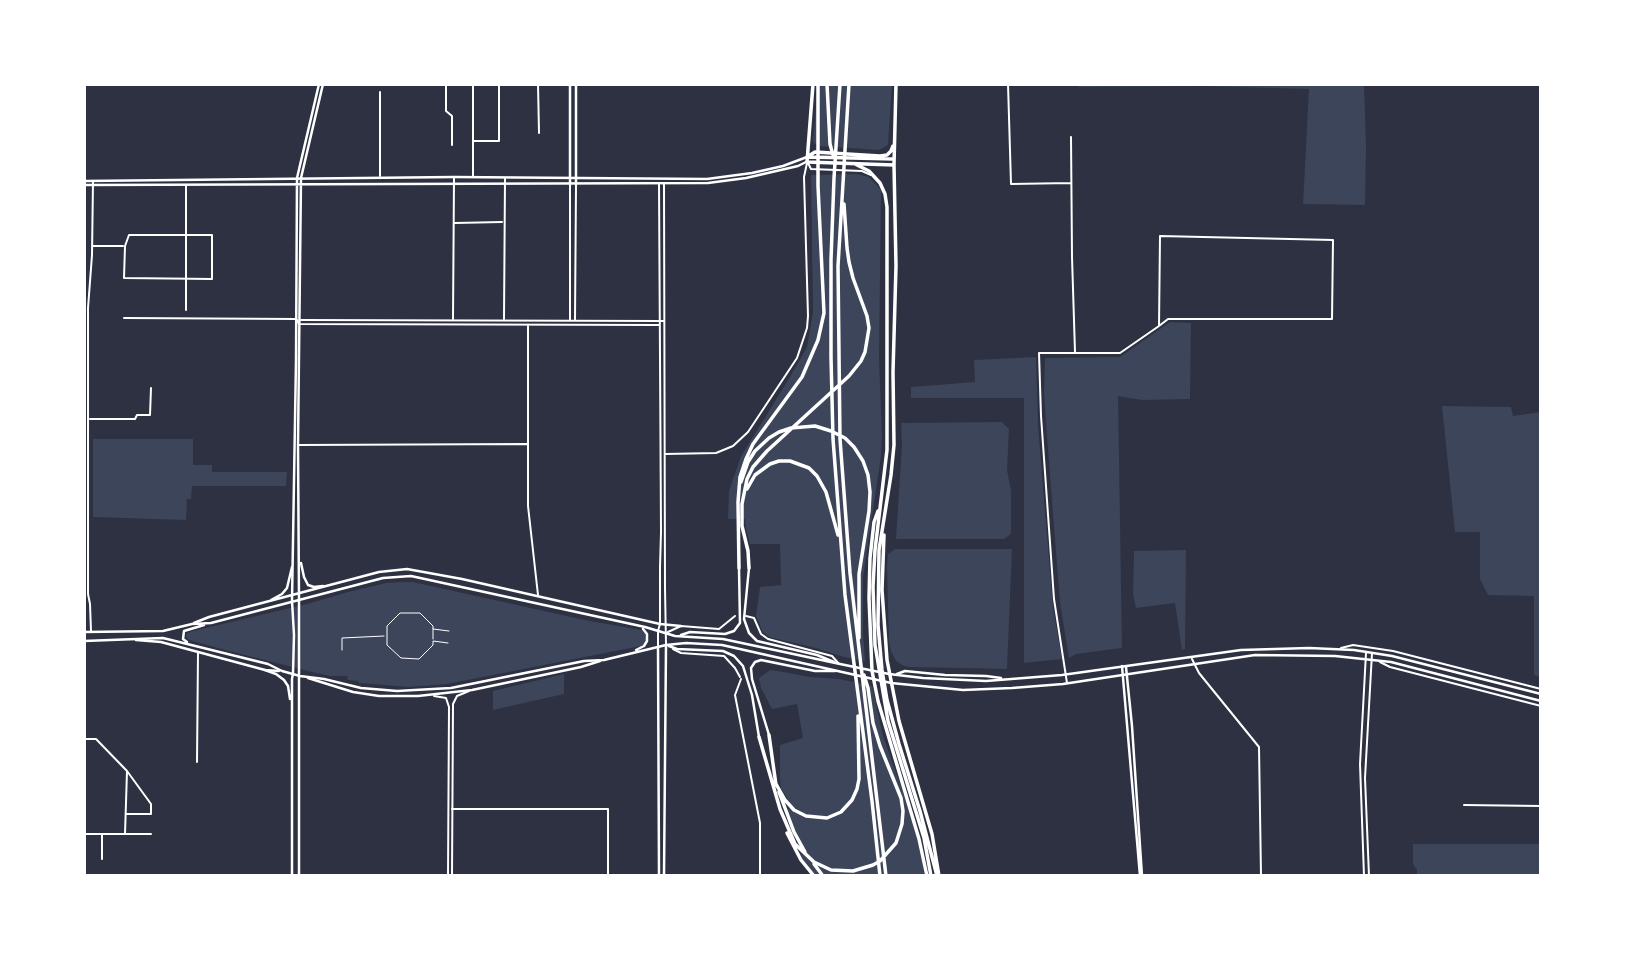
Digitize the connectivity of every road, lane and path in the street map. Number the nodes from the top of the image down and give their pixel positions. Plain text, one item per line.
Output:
1 (321, 84) edge
2 (446, 84) edge
3 (474, 84) edge
4 (499, 84) edge
5 (538, 84) edge
6 (570, 84) edge
7 (576, 84) edge
8 (815, 84) edge
9 (827, 84) edge
10 (839, 84) edge
11 (849, 84) edge
12 (896, 84) edge
13 (1008, 84) edge
14 (380, 92) dead end
15 (539, 133) dead end
16 (1071, 137) dead end
17 (895, 139) junction
18 (473, 141) junction
19 (452, 145) dead end
20 (807, 160) junction
21 (835, 160) junction
22 (894, 162) junction
23 (855, 164) junction
24 (875, 176) junction
25 (380, 177) junction
26 (454, 177) junction
27 (473, 177) junction
28 (505, 177) junction
29 (299, 178) junction
30 (570, 178) junction
31 (576, 178) junction
32 (659, 178) junction
33 (664, 179) junction
34 (84, 183) edge
35 (93, 183) junction
36 (1072, 183) junction
37 (186, 184) junction
38 (299, 184) junction
39 (454, 184) junction
40 (505, 184) junction
41 (659, 184) junction
42 (664, 184) junction
43 (570, 185) junction
44 (576, 185) junction
45 (843, 188) junction
46 (505, 222) junction
47 (454, 223) junction
48 (186, 235) junction
49 (92, 246) junction
50 (125, 246) junction
51 (186, 278) junction
52 (186, 310) dead end
53 (124, 318) dead end
54 (453, 320) junction
55 (298, 321) junction
56 (504, 322) junction
57 (575, 322) junction
58 (570, 323) junction
59 (662, 323) junction
60 (528, 324) junction
61 (1159, 326) junction
62 (1074, 353) junction
63 (151, 388) dead end
64 (89, 419) junction
65 (528, 444) junction
66 (298, 445) junction
67 (662, 454) junction
68 (738, 495) junction
69 (743, 504) junction
70 (880, 506) junction
71 (884, 519) junction
72 (841, 545) junction
73 (877, 550) junction
74 (299, 552) junction
75 (293, 556) junction
76 (739, 568) joint
77 (749, 568) joint
78 (330, 585) junction
79 (299, 594) junction
80 (294, 596) junction
81 (538, 596) junction
82 (299, 600) junction
83 (292, 601) junction
84 (267, 602) junction
85 (577, 605) junction
86 (591, 616) junction
87 (735, 616) dead end
88 (747, 616) dead end
89 (211, 622) junction
90 (192, 624) junction
91 (663, 624) junction
92 (635, 625) junction
93 (681, 626) junction
94 (433, 629) junction
95 (449, 631) dead end
96 (658, 631) junction
97 (84, 632) edge
98 (91, 632) junction
99 (666, 634) junction
100 (387, 636) junction
101 (679, 636) junction
102 (136, 640) junction
103 (84, 641) edge
104 (433, 641) junction
105 (448, 643) dead end
106 (192, 645) junction
107 (666, 645) junction
108 (658, 647) junction
109 (859, 647) junction
110 (1336, 649) junction
111 (342, 650) dead end
112 (198, 652) junction
113 (1366, 652) junction
114 (630, 653) junction
115 (1372, 653) junction
116 (1192, 657) junction
117 (1366, 659) junction
118 (604, 660) junction
119 (1372, 660) junction
120 (1379, 661) junction
121 (860, 663) junction
122 (840, 664) junction
123 (1194, 664) junction
124 (1124, 666) junction
125 (265, 670) junction
126 (1466, 670) junction
127 (282, 671) junction
128 (840, 671) junction
129 (872, 671) junction
130 (293, 673) junction
131 (1065, 673) junction
132 (892, 674) junction
133 (1125, 675) junction
134 (300, 676) junction
135 (305, 677) junction
136 (1473, 677) junction
137 (874, 679) junction
138 (891, 683) junction
139 (1067, 683) junction
140 (1541, 689) edge
141 (472, 690) junction
142 (1541, 694) edge
143 (433, 695) junction
144 (858, 697) junction
145 (1541, 701) edge
146 (1541, 706) edge
147 (292, 710) junction
148 (769, 735) joint
149 (759, 737) joint
150 (84, 739) edge
151 (197, 762) dead end
152 (127, 771) junction
153 (776, 784) junction
154 (1464, 805) dead end
155 (1541, 806) edge
156 (452, 809) junction
157 (780, 809) junction
158 (125, 814) junction
159 (84, 834) edge
160 (102, 834) junction
161 (125, 834) junction
162 (151, 834) dead end
163 (102, 859) dead end
164 (292, 876) edge
165 (299, 876) edge
166 (450, 876) edge
167 (608, 876) edge
168 (659, 876) edge
169 (664, 876) edge
170 (760, 876) edge
171 (814, 876) edge
172 (823, 876) edge
173 (880, 876) edge
174 (886, 876) edge
175 (929, 876) edge
176 (938, 876) edge
177 (1141, 876) edge
178 (1261, 876) edge
179 (1364, 876) edge
180 (1369, 876) edge

1 - 29 main road
2 - 19 street
3 - 18 street
4 - 18 street
5 - 15 street
6 - 30 main road
7 - 31 main road
8 - 20 highway
8 - 68 highway
9 - 21 highway
10 - 21 highway
11 - 45 highway
12 - 17 highway
13 - 36 street
14 - 25 street
16 - 36 street
17 - 20 highway
17 - 22 highway
18 - 27 street
20 - 22 highway
20 - 23 highway
20 - 24 street
20 - 33 main road
20 - 42 main road
20 - 67 street
21 - 72 highway
22 - 23 highway
22 - 71 highway
23 - 24 highway
24 - 70 highway
25 - 26 main road
25 - 29 main road
26 - 27 main road
26 - 39 street
27 - 28 main road
28 - 30 main road
28 - 40 street
29 - 35 main road
29 - 38 main road
30 - 31 main road
30 - 43 main road
31 - 32 main road
31 - 44 main road
32 - 33 main road
32 - 41 street
33 - 42 street
34 - 35 main road
35 - 37 main road
35 - 49 street
36 - 62 street
37 - 38 main road
37 - 48 street
38 - 39 main road
38 - 55 main road
39 - 40 main road
39 - 47 street
40 - 43 main road
40 - 46 street
41 - 42 main road
41 - 44 main road
41 - 59 street
42 - 59 street
43 - 44 main road
43 - 58 street
44 - 57 street
45 - 69 highway
45 - 109 highway
46 - 47 street
46 - 56 street
47 - 54 street
48 - 50 street
48 - 51 street
48 - 51 street
49 - 50 street
49 - 64 street
50 - 51 street
51 - 52 street
53 - 55 street
54 - 55 street
54 - 56 street
55 - 56 street
55 - 66 main road
55 - 75 main road
56 - 58 street
56 - 60 street
57 - 58 street
57 - 59 street
58 - 60 street
59 - 67 street
60 - 65 street
61 - 61 street
61 - 62 street
62 - 131 street
63 - 64 street
64 - 98 street
65 - 66 street
65 - 81 street
66 - 74 main road
67 - 91 street
68 - 76 highway
68 - 109 highway
69 - 72 highway
69 - 77 highway
70 - 73 highway
70 - 129 highway
71 - 73 highway
71 - 132 highway
72 - 144 highway
73 - 175 highway
73 - 176 highway
74 - 78 main road
74 - 79 main road
75 - 80 main road
75 - 84 main road
76 - 101 main road
77 - 122 main road
78 - 79 main road
78 - 81 main road
79 - 80 main road
79 - 82 main road
80 - 83 main road
80 - 84 main road
81 - 85 main road
82 - 83 main road
82 - 86 main road
82 - 134 main road
83 - 89 main road
83 - 130 main road
84 - 90 main road
85 - 86 main road
85 - 91 main road
86 - 92 main road
87 - 93 street
88 - 122 street
89 - 90 main road
89 - 106 main road
90 - 98 main road
91 - 93 main road
91 - 96 street
91 - 99 street
92 - 96 main road
92 - 114 main road
93 - 99 street
94 - 95 street
94 - 100 street
94 - 104 street
96 - 99 main road
96 - 108 street
97 - 98 main road
99 - 101 main road
99 - 107 street
100 - 104 street
100 - 111 street
101 - 122 main road
102 - 103 main road
102 - 106 main road
102 - 112 main road
104 - 105 street
106 - 127 main road
107 - 108 main road
107 - 128 main road
107 - 149 main road
107 - 169 main road
107 - 170 street
108 - 114 main road
108 - 168 main road
109 - 121 highway
110 - 113 main road
110 - 116 main road
110 - 126 street
112 - 125 main road
112 - 151 street
113 - 115 main road
113 - 117 street
114 - 118 main road
115 - 119 street
115 - 136 main road
116 - 123 street
116 - 124 main road
117 - 119 main road
117 - 123 main road
117 - 179 street
118 - 135 main road
118 - 141 main road
119 - 120 main road
119 - 180 street
120 - 145 main road
120 - 146 street
121 - 157 highway
121 - 174 highway
122 - 129 main road
123 - 133 main road
123 - 178 street
124 - 131 main road
124 - 133 main road
125 - 127 main road
125 - 147 main road
126 - 136 street
126 - 140 street
127 - 130 main road
128 - 137 main road
128 - 148 main road
129 - 132 main road
129 - 137 highway
130 - 134 main road
130 - 147 main road
131 - 132 main road
131 - 139 street
132 - 138 highway
133 - 139 main road
133 - 177 main road
134 - 135 main road
134 - 165 main road
135 - 143 main road
136 - 142 main road
137 - 138 main road
137 - 175 highway
138 - 139 main road
138 - 176 highway
141 - 143 main road
141 - 156 street
143 - 166 street
144 - 153 highway
144 - 173 highway
147 - 164 main road
148 - 153 highway
149 - 157 highway
150 - 152 street
152 - 158 street
152 - 158 street
153 - 172 highway
154 - 155 street
156 - 166 street
156 - 167 street
157 - 171 highway
158 - 161 street
159 - 160 street
160 - 161 street
160 - 163 street
161 - 162 street

